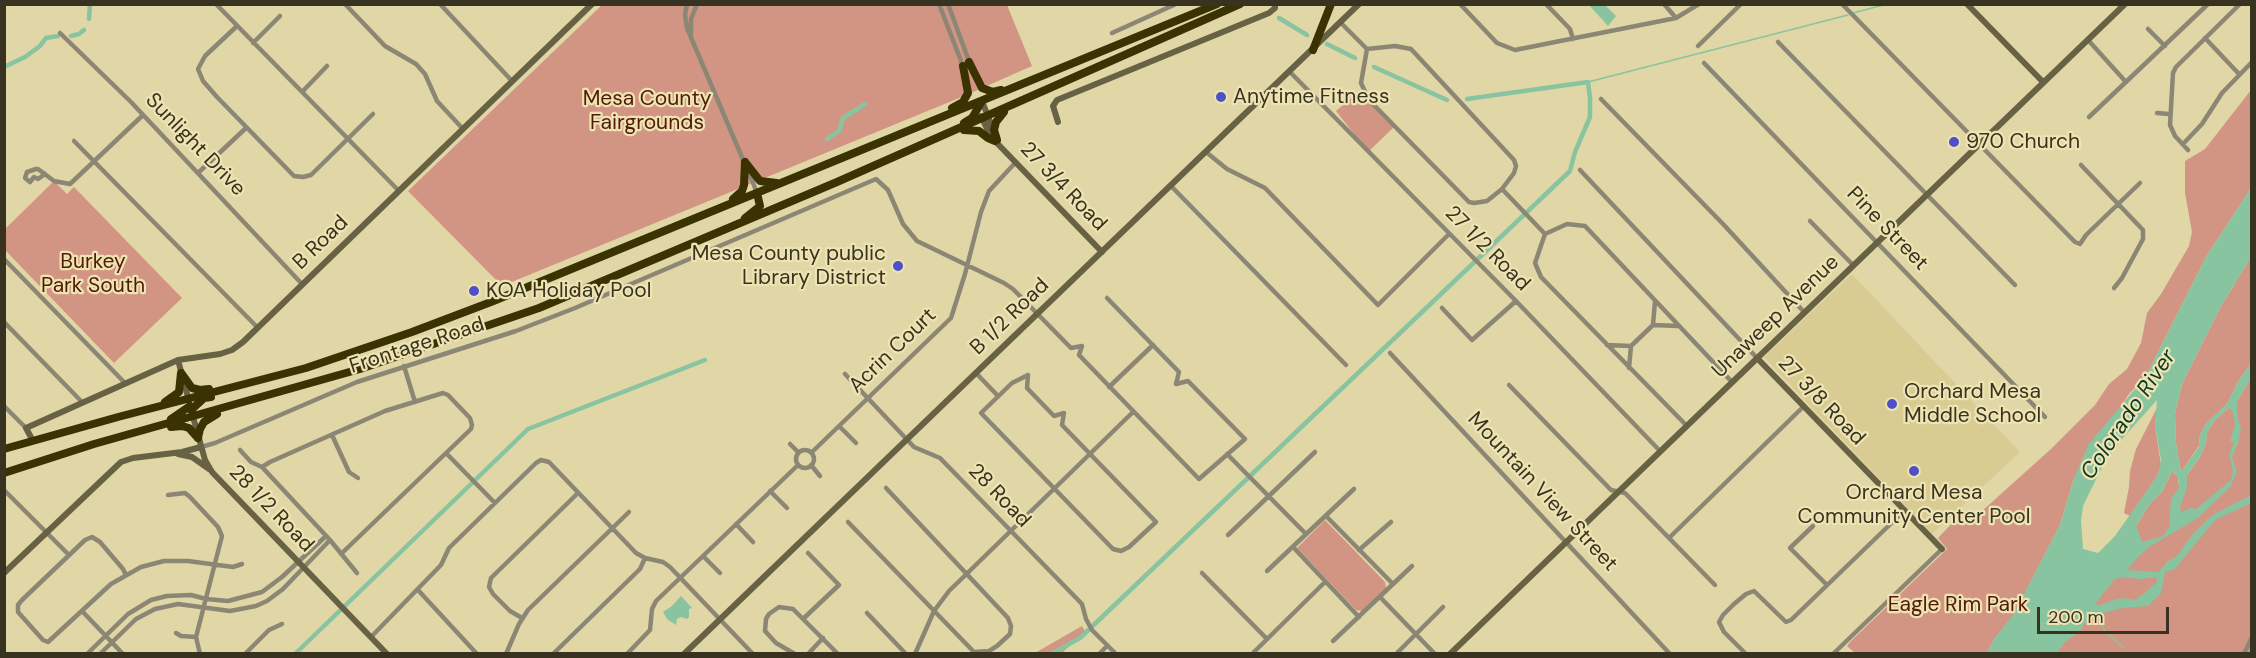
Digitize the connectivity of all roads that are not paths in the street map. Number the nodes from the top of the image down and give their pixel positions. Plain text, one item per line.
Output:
1 (216, 4) edge
2 (440, 4) edge
3 (592, 4) edge
4 (687, 4) edge
5 (697, 4) edge
6 (939, 4) edge
7 (948, 4) edge
8 (1176, 4) edge
9 (1217, 4) edge
10 (1240, 4) edge
11 (1331, 4) edge
12 (1359, 4) edge
13 (1460, 4) edge
14 (1546, 4) edge
15 (1664, 4) edge
16 (1699, 4) edge
17 (1740, 4) edge
18 (1842, 4) edge
19 (1967, 4) edge
20 (2125, 4) edge
21 (2197, 4) edge
22 (2208, 4) edge
23 (2240, 4) edge
24 (345, 5) edge
25 (1275, 6) edge
26 (2202, 10) junction
27 (280, 16) dead end
28 (1676, 18) junction
29 (1341, 22) junction
30 (237, 26) junction
31 (2148, 29) dead end
32 (60, 33) dead end
33 (1112, 33) dead end
34 (691, 34) junction
35 (2205, 38) junction
36 (1573, 39) junction
37 (2088, 40) junction
38 (1778, 42) dead end
39 (254, 43) junction
40 (1698, 46) dead end
41 (2164, 46) junction
42 (1367, 49) junction
43 (1313, 50) junction
44 (2252, 62) edge
45 (1077, 63) junction
46 (1704, 63) dead end
47 (966, 64) junction
48 (327, 66) dead end
49 (1290, 72) junction
50 (2239, 74) junction
51 (1072, 79) junction
52 (512, 81) junction
53 (2043, 82) junction
54 (2126, 82) junction
55 (302, 92) junction
56 (1601, 99) dead end
57 (979, 104) junction
58 (2157, 113) dead end
59 (373, 114) dead end
60 (2169, 114) junction
61 (143, 115) junction
62 (2089, 117) dead end
63 (985, 118) junction
64 (1058, 122) dead end
65 (246, 128) junction
66 (463, 129) junction
67 (957, 130) junction
68 (346, 139) junction
69 (889, 139) junction
70 (74, 141) dead end
71 (998, 142) junction
72 (1980, 143) junction
73 (2183, 144) junction
74 (2188, 150) dead end
75 (1206, 152) junction
76 (94, 162) junction
77 (745, 162) junction
78 (1016, 162) junction
79 (2081, 165) dead end
80 (1580, 170) dead end
81 (199, 172) junction
82 (45, 174) dead end
83 (779, 183) junction
84 (2140, 183) dead end
85 (1171, 186) junction
86 (1502, 189) junction
87 (399, 190) junction
88 (756, 193) junction
89 (1927, 194) junction
90 (2118, 204) junction
91 (723, 206) junction
92 (1810, 221) dead end
93 (726, 230) junction
94 (1449, 234) junction
95 (1545, 234) junction
96 (1878, 242) junction
97 (1102, 252) junction
98 (4, 259) edge
99 (967, 265) junction
100 (1853, 265) junction
101 (302, 284) junction
102 (2015, 285) dead end
103 (2114, 288) dead end
104 (1107, 298) dead end
105 (1516, 301) junction
106 (1655, 301) junction
107 (1442, 308) dead end
108 (1804, 312) junction
109 (1037, 313) junction
110 (4, 322) edge
111 (1653, 325) junction
112 (1678, 326) junction
113 (258, 328) junction
114 (1153, 345) junction
115 (1606, 345) junction
116 (1631, 346) junction
117 (1390, 353) dead end
118 (1757, 358) junction
119 (178, 360) junction
120 (1346, 365) dead end
121 (404, 366) junction
122 (1629, 368) junction
123 (976, 373) junction
124 (181, 374) junction
125 (845, 374) dead end
126 (1732, 382) junction
127 (125, 383) junction
128 (1509, 385) dead end
129 (231, 387) junction
130 (1109, 387) junction
131 (265, 396) junction
132 (998, 396) junction
133 (868, 398) junction
134 (82, 402) junction
135 (415, 402) junction
136 (4, 406) edge
137 (1804, 406) junction
138 (191, 408) junction
139 (1133, 412) junction
140 (117, 417) junction
141 (2045, 417) dead end
142 (839, 426) junction
143 (1687, 426) junction
144 (26, 428) junction
145 (138, 433) junction
146 (332, 435) junction
147 (907, 439) junction
148 (33, 441) junction
149 (1174, 441) dead end
150 (200, 442) junction
151 (856, 443) dead end
152 (790, 444) dead end
153 (1168, 447) junction
154 (4, 449) edge
155 (240, 450) dead end
156 (1660, 451) junction
157 (798, 452) junction
158 (1315, 452) dead end
159 (446, 453) junction
160 (811, 453) junction
161 (169, 454) junction
162 (1090, 454) junction
163 (1227, 454) junction
164 (798, 465) junction
165 (811, 465) junction
166 (262, 467) junction
167 (212, 472) junction
168 (4, 473) edge
169 (820, 476) dead end
170 (358, 478) dead end
171 (1131, 485) dead end
172 (886, 488) dead end
173 (1054, 488) junction
174 (1354, 489) dead end
175 (4, 490) edge
176 (1125, 491) junction
177 (1618, 491) junction
178 (770, 492) junction
179 (578, 493) junction
180 (168, 495) dead end
181 (1269, 497) junction
182 (495, 503) junction
183 (787, 508) dead end
184 (1905, 510) junction
185 (629, 512) dead end
186 (1326, 516) junction
187 (848, 522) dead end
188 (1391, 522) dead end
189 (736, 525) junction
190 (1813, 526) dead end
191 (612, 529) junction
192 (1010, 531) junction
193 (48, 532) junction
194 (1306, 534) junction
195 (1228, 535) dead end
196 (328, 538) junction
197 (1669, 538) junction
198 (753, 542) dead end
199 (1566, 542) junction
200 (1293, 547) junction
201 (1942, 549) joint
202 (1359, 550) junction
203 (808, 553) dead end
204 (341, 554) junction
205 (69, 555) junction
206 (704, 556) junction
207 (645, 558) junction
208 (242, 564) dead end
209 (301, 564) junction
210 (215, 565) junction
211 (1412, 566) dead end
212 (1267, 571) dead end
213 (4, 573) edge
214 (357, 573) dead end
215 (720, 573) dead end
216 (1202, 573) dead end
217 (965, 574) junction
218 (126, 575) junction
219 (681, 578) junction
220 (1325, 582) junction
221 (1393, 584) junction
222 (1715, 585) dead end
223 (1827, 585) junction
224 (418, 590) junction
225 (1380, 597) junction
226 (206, 599) junction
227 (1443, 607) dead end
228 (203, 608) junction
229 (82, 611) junction
230 (934, 612) junction
231 (867, 613) dead end
232 (1359, 617) junction
233 (522, 618) junction
234 (804, 618) junction
235 (719, 620) junction
236 (282, 624) dead end
237 (176, 633) dead end
238 (1416, 634) junction
239 (105, 635) junction
240 (196, 637) junction
241 (371, 637) junction
242 (2252, 637) edge
243 (824, 638) junction
244 (1267, 639) junction
245 (1333, 641) dead end
246 (112, 642) junction
247 (1107, 646) junction
248 (752, 653) edge
249 (87, 654) edge
250 (100, 654) edge
251 (123, 654) edge
252 (200, 654) edge
253 (245, 654) edge
254 (387, 654) edge
255 (477, 654) edge
256 (506, 654) edge
257 (553, 654) edge
258 (627, 654) edge
259 (684, 654) edge
260 (795, 654) edge
261 (808, 654) edge
262 (838, 654) edge
263 (906, 654) edge
264 (915, 654) edge
265 (1100, 654) edge
266 (1116, 654) edge
267 (1252, 654) edge
268 (1396, 654) edge
269 (1435, 654) edge
270 (1450, 654) edge
271 (1670, 654) edge
272 (1746, 654) edge
273 (1833, 654) edge
274 (2244, 654) edge

1 - 30 street
2 - 52 street
3 - 52 street, B Road
4 - 34 street
5 - 34 street
6 - 47 street
7 - 47 street
8 - 33 street
9 - 45 highway
10 - 51 highway
11 - 43 highway
12 - 29 street, B 1/2 Road
13 - 36 street
14 - 36 street
15 - 28 street
16 - 28 street
17 - 40 street
18 - 72 street
19 - 53 street
20 - 37 street, Unaweep Avenue
21 - 26 street
22 - 26 street
23 - 35 street
24 - 66 street
25 - 64 street
26 - 41 street
27 - 39 street
28 - 36 street
29 - 42 street
29 - 43 street, B 1/2 Road
30 - 39 street
30 - 65 street
31 - 41 street
32 - 61 street, Sunlight Drive
34 - 77 street
35 - 50 street
35 - 60 street
37 - 53 street, Unaweep Avenue
37 - 54 street
38 - 89 street
39 - 55 street
41 - 54 street
42 - 86 street
42 - 86 street
43 - 49 street, B 1/2 Road
44 - 50 street
45 - 47 highway
45 - 57 highway
46 - 96 street, Pine Street
47 - 57 street
47 - 69 highway
48 - 55 street
49 - 75 street, B 1/2 Road
49 - 94 street, 27 1/2 Road
50 - 73 street
51 - 63 highway
51 - 71 highway
52 - 66 street, B Road
53 - 72 street, Unaweep Avenue
54 - 62 street
55 - 68 street
56 - 108 street
57 - 63 street, 27 3/4 Road
57 - 67 highway
57 - 69 highway
58 - 60 street
59 - 68 street
60 - 73 street
61 - 76 street
61 - 81 street, Sunlight Drive
63 - 67 highway
63 - 71 street, 27 3/4 Road
65 - 68 street
65 - 81 street
66 - 87 street, B Road
67 - 71 highway
67 - 93 highway
68 - 87 street
69 - 83 highway
70 - 76 street
71 - 78 street, 27 3/4 Road
72 - 89 street, Unaweep Avenue
72 - 90 street
73 - 74 street
75 - 85 street, B 1/2 Road
75 - 94 street
76 - 82 street
76 - 113 street
77 - 83 highway
77 - 88 street
77 - 91 highway
78 - 97 street, 27 3/4 Road
78 - 99 street, Acrin Court
79 - 90 street
80 - 118 street, 27 3/8 Road
81 - 101 street, Sunlight Drive
83 - 88 highway
84 - 90 street
85 - 97 street, B 1/2 Road
85 - 120 street
86 - 95 street
87 - 101 street, B Road
88 - 91 highway
88 - 93 highway
89 - 96 street, Unaweep Avenue
89 - 102 street
90 - 103 street
91 - 129 highway
92 - 100 street
93 - 131 highway
94 - 105 street, 27 1/2 Road
95 - 106 street
95 - 115 street
96 - 100 street, Unaweep Avenue
96 - 141 street, Pine Street
97 - 109 street, B 1/2 Road
98 - 127 street
99 - 109 street
99 - 121 street, Frontage Road
99 - 133 street, Acrin Court
100 - 108 street, Unaweep Avenue
101 - 113 street, B Road
104 - 114 street
105 - 107 street
105 - 156 street, 27 1/2 Road
106 - 111 street
106 - 112 street
108 - 118 street, Unaweep Avenue
109 - 123 street, B 1/2 Road
109 - 130 street
110 - 134 street
111 - 112 street
111 - 116 street
112 - 126 street
113 - 119 street, B Road
114 - 130 street
114 - 163 street
115 - 116 street
115 - 122 street
116 - 122 street
117 - 199 street, Mountain View Street
118 - 126 street, Unaweep Avenue
118 - 137 street, 27 3/8 Road
119 - 124 street, 28 1/2 Road
119 - 127 street, B Road
121 - 135 street
121 - 150 street, Frontage Road
122 - 143 street
123 - 132 street
123 - 147 street, B 1/2 Road
124 - 129 highway
124 - 138 street, 28 1/2 Road
124 - 140 highway
125 - 133 street, 28 Road
126 - 143 street, Unaweep Avenue
127 - 134 street, B Road
128 - 177 street
129 - 138 highway
130 - 139 street
131 - 138 highway
131 - 150 highway
132 - 162 street
132 - 173 street
133 - 142 street, Acrin Court
133 - 147 street, 28 Road
134 - 144 street, B Road
135 - 146 street
135 - 159 street
136 - 144 street
137 - 184 street, 27 3/8 Road
137 - 197 street
138 - 140 highway
138 - 145 highway
138 - 150 street, 28 1/2 Road
139 - 153 street
139 - 162 street
140 - 148 highway
142 - 151 street
142 - 160 street, Acrin Court
143 - 156 street, Unaweep Avenue
144 - 148 street
145 - 150 highway
145 - 168 highway
146 - 166 street
146 - 170 street
147 - 192 street, 28 Road
147 - 235 street, B 1/2 Road
148 - 154 highway
149 - 153 street
150 - 161 street
150 - 167 street, 28 1/2 Road
152 - 157 street
153 - 163 street
155 - 166 street
156 - 177 street, Unaweep Avenue
157 - 160 street
157 - 164 street
158 - 181 street
159 - 182 street
159 - 204 street
160 - 165 street
161 - 167 street
161 - 193 street
162 - 173 street
162 - 176 street
163 - 181 street
164 - 165 street
164 - 178 street
165 - 169 street
166 - 196 street
167 - 209 street, 28 1/2 Road
171 - 176 street
172 - 217 street
173 - 176 street
173 - 192 street
174 - 186 street
175 - 193 street
177 - 197 street
177 - 199 street, Unaweep Avenue
178 - 183 street
178 - 189 street
179 - 182 street
179 - 191 street
179 - 233 street
180 - 210 street
181 - 194 street
181 - 195 street
182 - 224 street
184 - 201 street, 27 3/8 Road
184 - 223 street
185 - 191 street
186 - 194 street
186 - 202 street
187 - 230 street
188 - 202 street
189 - 198 street
189 - 206 street
190 - 223 street
191 - 207 street
191 - 233 street
192 - 217 street
192 - 247 street, 28 Road
193 - 205 street
193 - 213 street
194 - 200 street
196 - 204 street
196 - 209 street
197 - 222 street
199 - 270 street, Unaweep Avenue
199 - 271 street, Mountain View Street
200 - 212 street
200 - 220 street
201 - 273 street
202 - 221 street
203 - 234 street
204 - 214 street
205 - 218 street
205 - 229 street
206 - 215 street
206 - 219 street
207 - 219 street
207 - 257 street
208 - 210 street
209 - 226 street
209 - 228 street
209 - 241 street, 28 1/2 Road
210 - 218 street
210 - 226 street
211 - 221 street
216 - 244 street
217 - 230 street
217 - 230 street
218 - 229 street
219 - 235 street
219 - 258 street
220 - 232 street
220 - 244 street
221 - 225 street
223 - 272 street
224 - 241 street
224 - 255 street
225 - 232 street
225 - 238 street
226 - 228 street
226 - 239 street
227 - 238 street
228 - 240 street
228 - 246 street
229 - 239 street
230 - 264 street
231 - 263 street
232 - 245 street
233 - 256 street
234 - 243 street
234 - 260 street
235 - 248 street
235 - 259 street, B 1/2 Road
236 - 253 street
237 - 240 street
238 - 268 street
238 - 269 street
239 - 246 street
239 - 249 street
240 - 252 street
241 - 254 street, 28 1/2 Road
242 - 274 street
243 - 261 street
243 - 262 street
244 - 267 street
246 - 250 street
246 - 251 street
247 - 265 street
247 - 266 street, 28 Road

